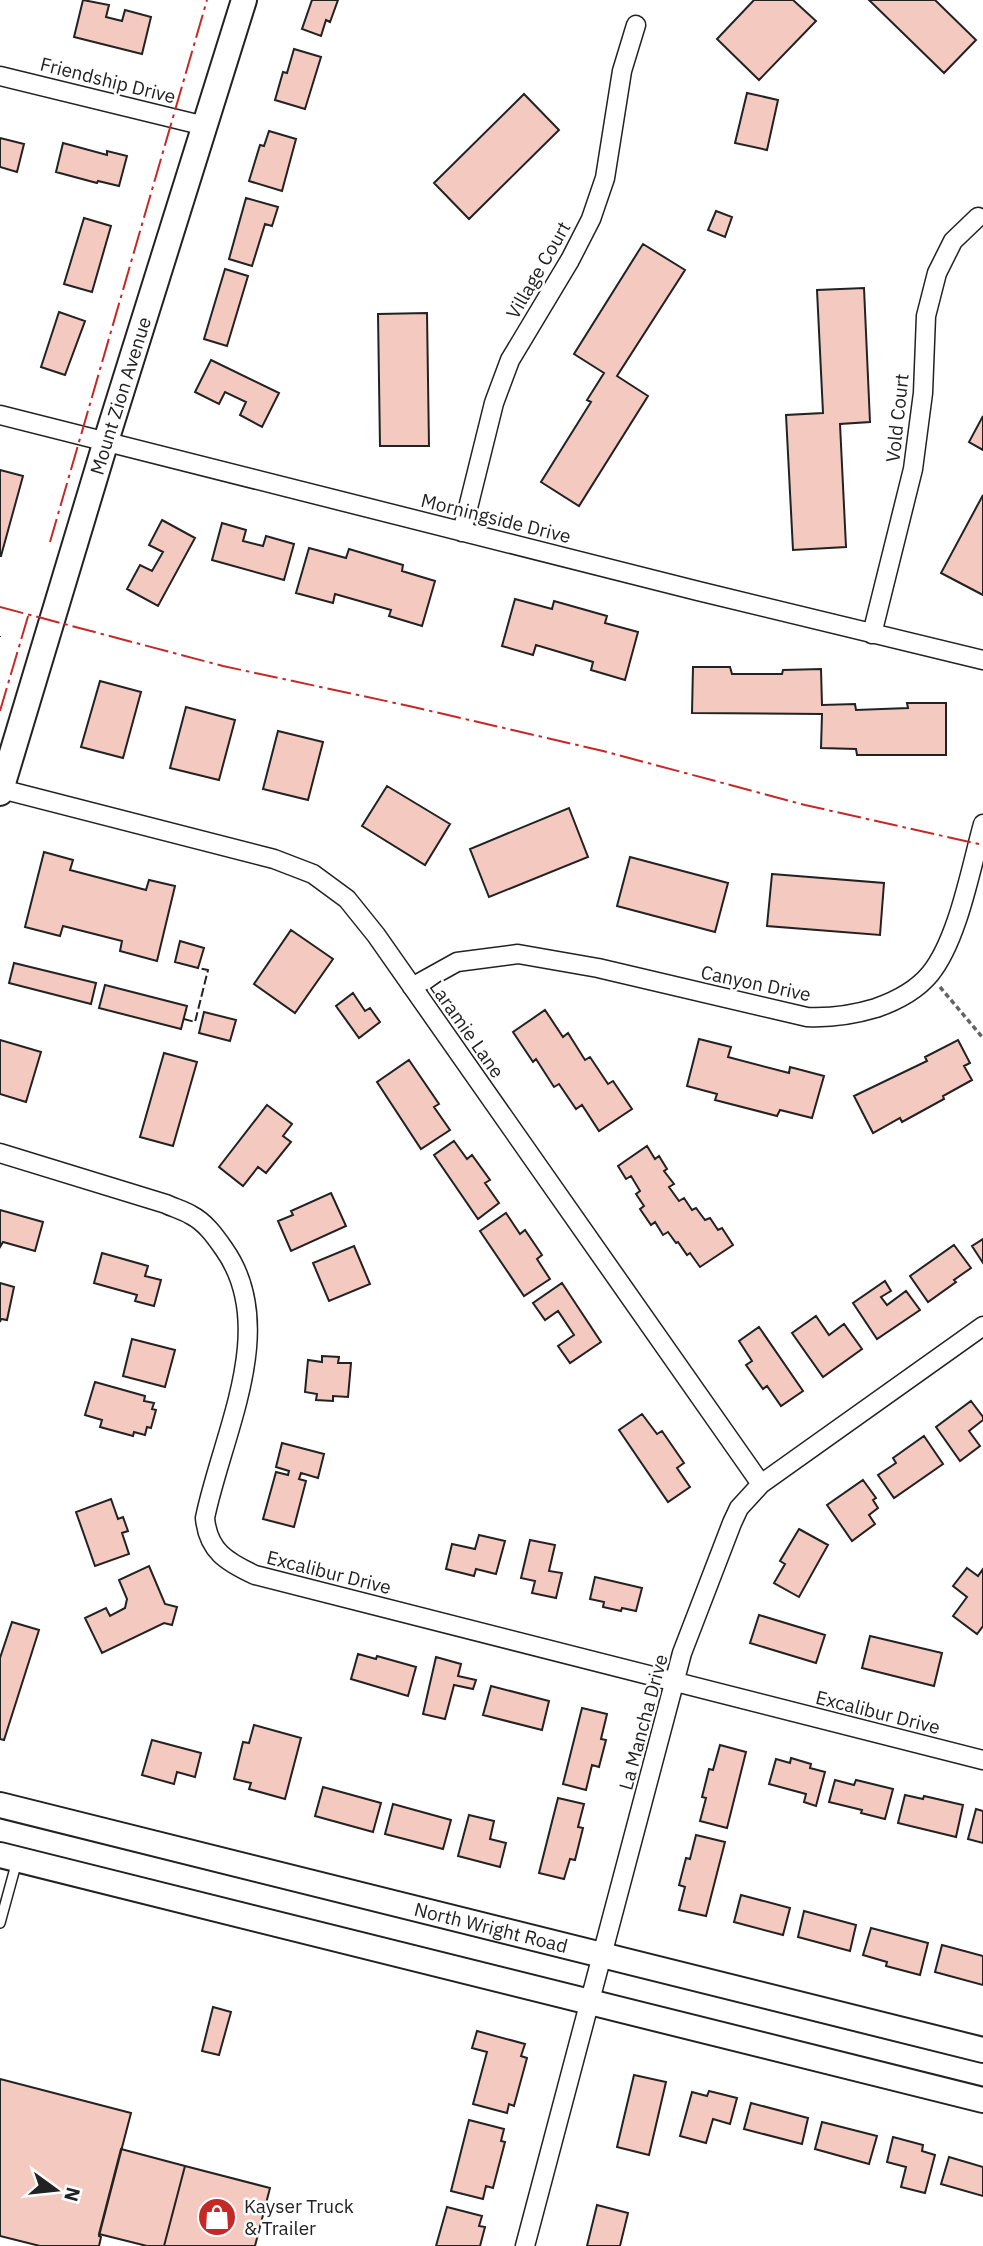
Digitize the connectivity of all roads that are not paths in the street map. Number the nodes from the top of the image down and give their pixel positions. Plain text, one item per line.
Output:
1 (244, 0) edge
2 (636, 25) dead end
3 (0, 76) edge
4 (205, 126) junction
5 (978, 217) dead end
6 (0, 415) edge
7 (106, 441) junction
8 (462, 531) junction
9 (872, 634) junction
10 (983, 660) edge
11 (1, 791) edge
12 (983, 824) edge
13 (412, 987) junction
14 (0, 1153) edge
15 (983, 1326) edge
16 (761, 1484) junction
17 (675, 1682) junction
18 (983, 1760) edge
19 (0, 1805) edge
20 (8, 1857) edge
21 (0, 1923) edge
22 (603, 1955) junction
23 (591, 2000) junction
24 (983, 2050) edge
25 (983, 2099) edge
26 (525, 2246) edge

1 - 4 main road, Mount Zion Avenue
2 - 8 street, Village Court
3 - 4 street, Friendship Drive
4 - 7 main road, Mount Zion Avenue
5 - 9 street, Vold Court
6 - 7 street, Morningside Drive
7 - 8 street, Morningside Drive
7 - 11 main road, Mount Zion Avenue
8 - 9 street, Morningside Drive
9 - 10 street, Morningside Drive
11 - 13 street, Laramie Lane
12 - 13 street, Canyon Drive
13 - 16 street, Laramie Lane
14 - 17 street, Excalibur Drive
15 - 16 street, La Mancha Drive
16 - 17 street, La Mancha Drive
17 - 18 street, Excalibur Drive
17 - 22 street, La Mancha Drive
19 - 22 main road, North Wright Road
20 - 21 lane
20 - 23 main road
22 - 23 street, La Mancha Drive
22 - 24 main road, North Wright Road
23 - 25 main road
23 - 26 street, La Mancha Drive

